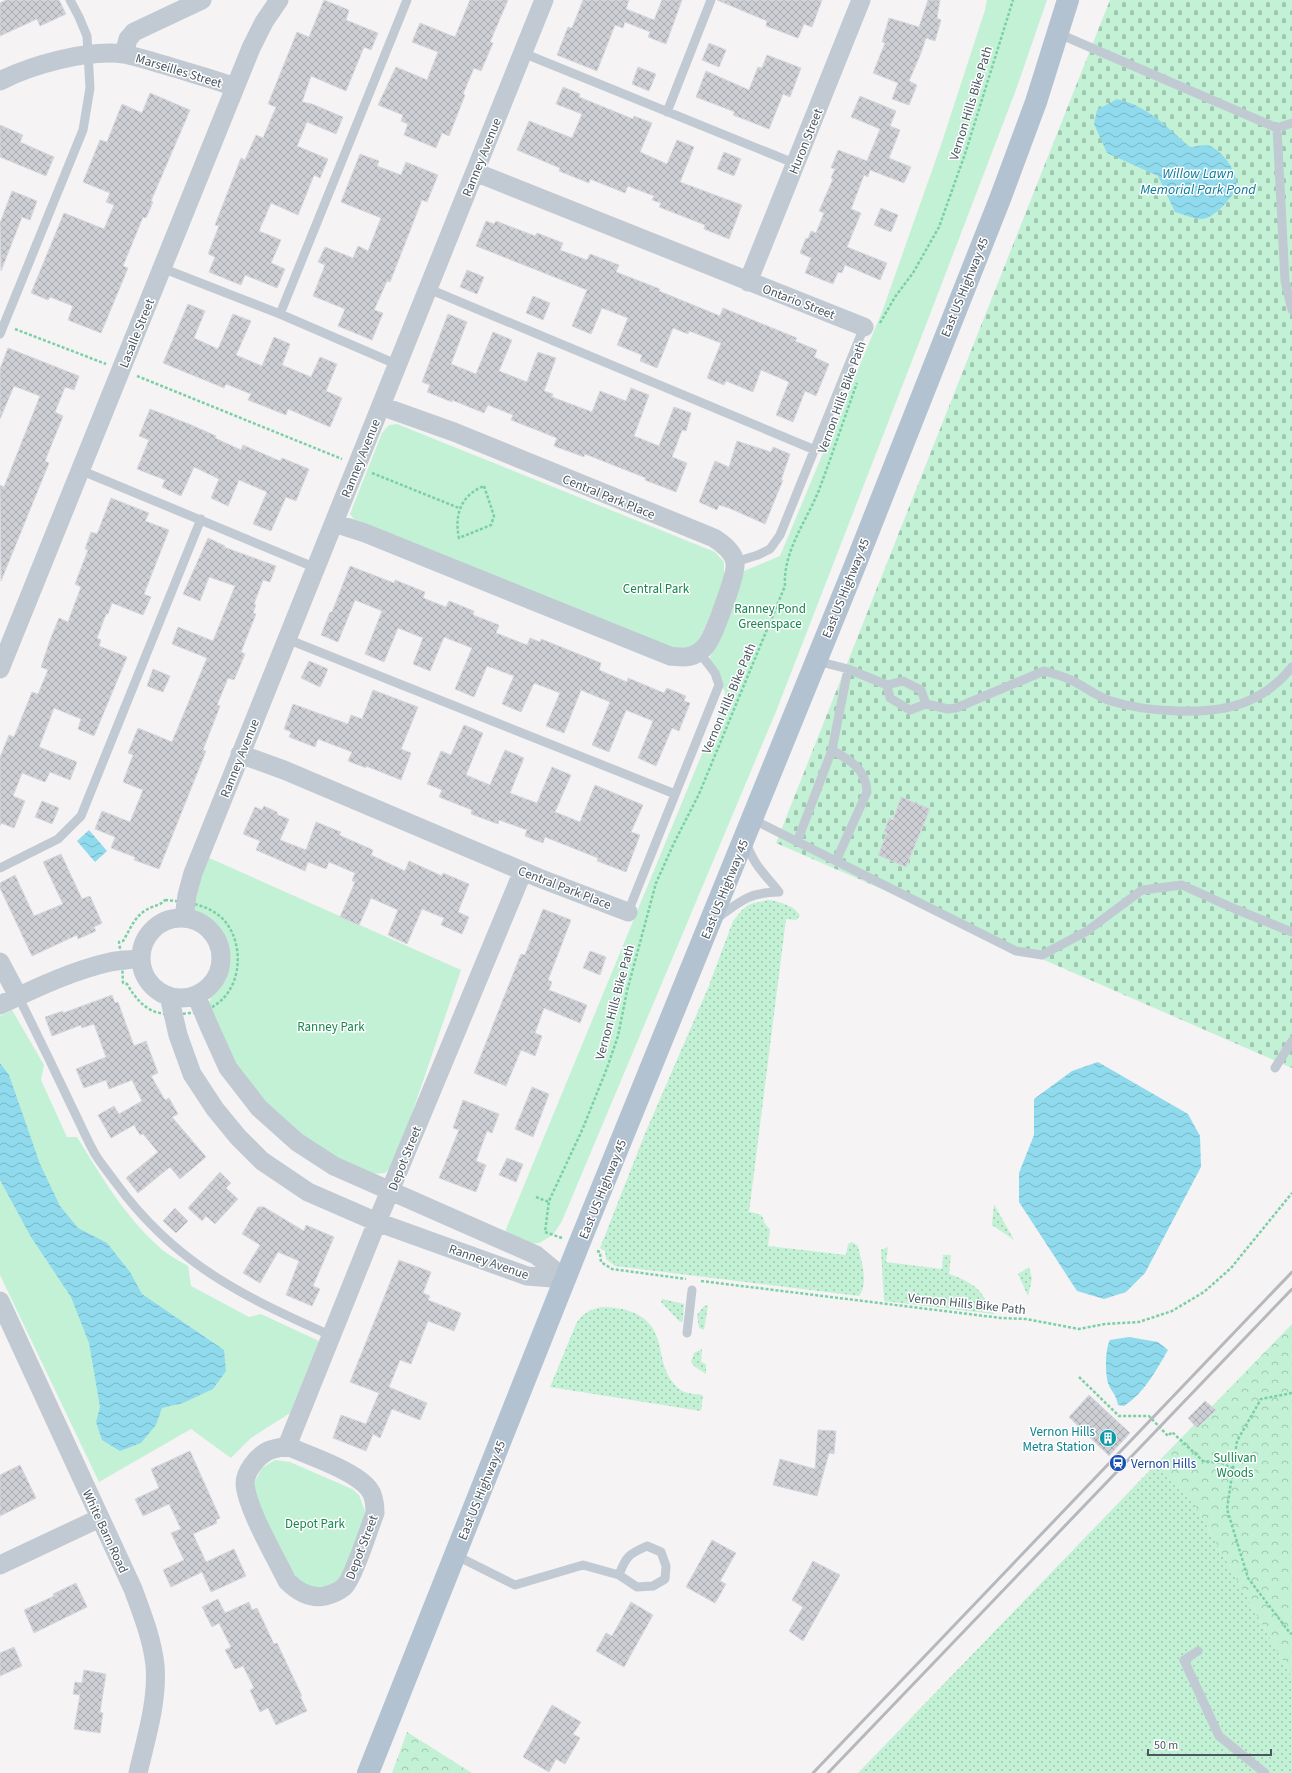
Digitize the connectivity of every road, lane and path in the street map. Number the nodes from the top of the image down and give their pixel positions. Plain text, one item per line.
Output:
1 (70, 0) edge
2 (202, 0) edge
3 (279, 0) edge
4 (407, 0) edge
5 (544, 0) edge
6 (711, 0) edge
7 (862, 0) edge
8 (1013, 0) edge
9 (1068, 0) edge
10 (1057, 33) junction
11 (523, 53) junction
12 (124, 54) junction
13 (87, 55) junction
14 (0, 81) edge
15 (235, 87) junction
16 (667, 112) junction
17 (1292, 122) edge
18 (1277, 128) junction
19 (796, 164) junction
20 (475, 172) junction
21 (162, 268) junction
22 (748, 282) junction
23 (429, 289) junction
24 (1292, 310) edge
25 (280, 314) junction
26 (4, 325) junction
27 (871, 328) junction
28 (0, 334) edge
29 (398, 365) junction
30 (121, 370) junction
31 (858, 381) dead end
32 (381, 406) junction
33 (815, 450) junction
34 (357, 465) junction
35 (80, 470) junction
36 (459, 508) junction
37 (201, 519) junction
38 (334, 523) junction
39 (735, 562) junction
40 (316, 568) junction
41 (287, 639) junction
42 (699, 652) junction
43 (816, 660) junction
44 (1292, 667) edge
45 (0, 669) edge
46 (848, 669) junction
47 (887, 685) junction
48 (926, 704) junction
49 (832, 750) junction
50 (240, 754) junction
51 (675, 794) junction
52 (748, 828) junction
53 (798, 842) junction
54 (836, 861) junction
55 (0, 868) edge
56 (523, 871) junction
57 (185, 910) junction
58 (628, 912) joint
59 (710, 923) junction
60 (1292, 932) edge
61 (141, 958) junction
62 (122, 961) junction
63 (0, 962) edge
64 (18, 996) junction
65 (169, 996) junction
66 (200, 1003) junction
67 (0, 1005) edge
68 (173, 1015) junction
69 (1292, 1041) edge
70 (1275, 1068) dead end
71 (390, 1190) junction
72 (1292, 1193) edge
73 (536, 1197) dead end
74 (549, 1202) junction
75 (377, 1222) junction
76 (545, 1232) dead end
77 (600, 1252) dead end
78 (565, 1279) junction
79 (687, 1279) dead end
80 (694, 1280) dead end
81 (692, 1290) dead end
82 (0, 1301) edge
83 (687, 1333) dead end
84 (332, 1336) junction
85 (1079, 1376) dead end
86 (1292, 1393) edge
87 (287, 1446) junction
88 (1233, 1469) junction
89 (100, 1518) junction
90 (455, 1555) junction
91 (0, 1565) edge
92 (619, 1575) junction
93 (1292, 1634) edge
94 (1198, 1651) dead end
95 (138, 1773) edge
96 (368, 1773) edge
97 (1265, 1773) edge

1 - 13 lane
2 - 12 street, Marseilles Street
3 - 15 street, Lasalle Street
4 - 25 lane
5 - 11 street, Ranney Avenue
6 - 16 lane
7 - 19 street, Huron Street
8 - 27 path, Vernon Hills Bike Path
9 - 10 main road, East US Highway 45
10 - 18 lane
10 - 43 main road, East US Highway 45
11 - 16 lane
11 - 20 street, Ranney Avenue
12 - 13 street, Marseilles Street
12 - 15 street, Marseilles Street
13 - 14 street, Marseilles Street
13 - 26 lane
15 - 21 street, Lasalle Street
16 - 19 lane
17 - 18 lane
18 - 24 lane
19 - 22 street, Huron Street
20 - 22 street, Ontario Street
20 - 23 street, Ranney Avenue
21 - 25 lane
21 - 30 street, Lasalle Street
22 - 27 street, Ontario Street
23 - 29 street, Ranney Avenue
23 - 33 lane
25 - 29 lane
26 - 28 lane
26 - 30 path
27 - 33 lane
29 - 32 street, Ranney Avenue
30 - 34 path
30 - 35 street, Lasalle Street
31 - 74 path, Vernon Hills Bike Path
32 - 34 street, Ranney Avenue
32 - 39 street, Central Park Place
33 - 39 lane
34 - 36 path
34 - 38 street, Ranney Avenue
35 - 37 lane
35 - 45 street, Lasalle Street
36 - 36 path
37 - 40 lane
37 - 55 lane
38 - 40 street, Ranney Avenue
38 - 42 street
39 - 42 street
40 - 41 street, Ranney Avenue
41 - 50 street, Ranney Avenue
41 - 51 lane
42 - 51 lane, Central Park Place
43 - 46 lane
43 - 52 main road, East US Highway 45
44 - 48 lane
46 - 47 lane
46 - 49 lane
47 - 48 lane
47 - 48 lane
49 - 53 lane
49 - 54 lane
50 - 56 street, Central Park Place
50 - 57 street, Ranney Avenue
51 - 58 lane, Central Park Place
52 - 53 lane
52 - 59 main road, East US Highway 45
52 - 59 lane
53 - 54 lane
54 - 60 lane
56 - 58 street, Central Park Place
56 - 71 street, Depot Street
57 - 61 street
57 - 62 path
57 - 66 street
57 - 66 path
59 - 78 main road, East US Highway 45
61 - 62 street
61 - 65 street
62 - 64 street
62 - 68 path
63 - 64 street
64 - 67 street
64 - 84 lane
65 - 66 street
65 - 68 street, Ranney Avenue
66 - 68 path
66 - 71 street, Ranney Avenue
68 - 75 street, Ranney Avenue
69 - 70 lane
71 - 75 street, Depot Street
71 - 78 street, Ranney Avenue
72 - 80 path, Vernon Hills Bike Path
73 - 74 path
74 - 76 path, Vernon Hills Bike Path
75 - 78 street, Ranney Avenue
75 - 84 street, Depot Street
77 - 79 path
78 - 90 main road, East US Highway 45
81 - 83 lane
82 - 89 street, White Barn Road
84 - 87 street, Depot Street
85 - 88 path
86 - 88 path
87 - 87 street, Depot Street
88 - 93 path
89 - 91 street
89 - 95 street, White Barn Road
90 - 92 lane
90 - 96 main road, East US Highway 45
92 - 92 lane
94 - 97 lane

